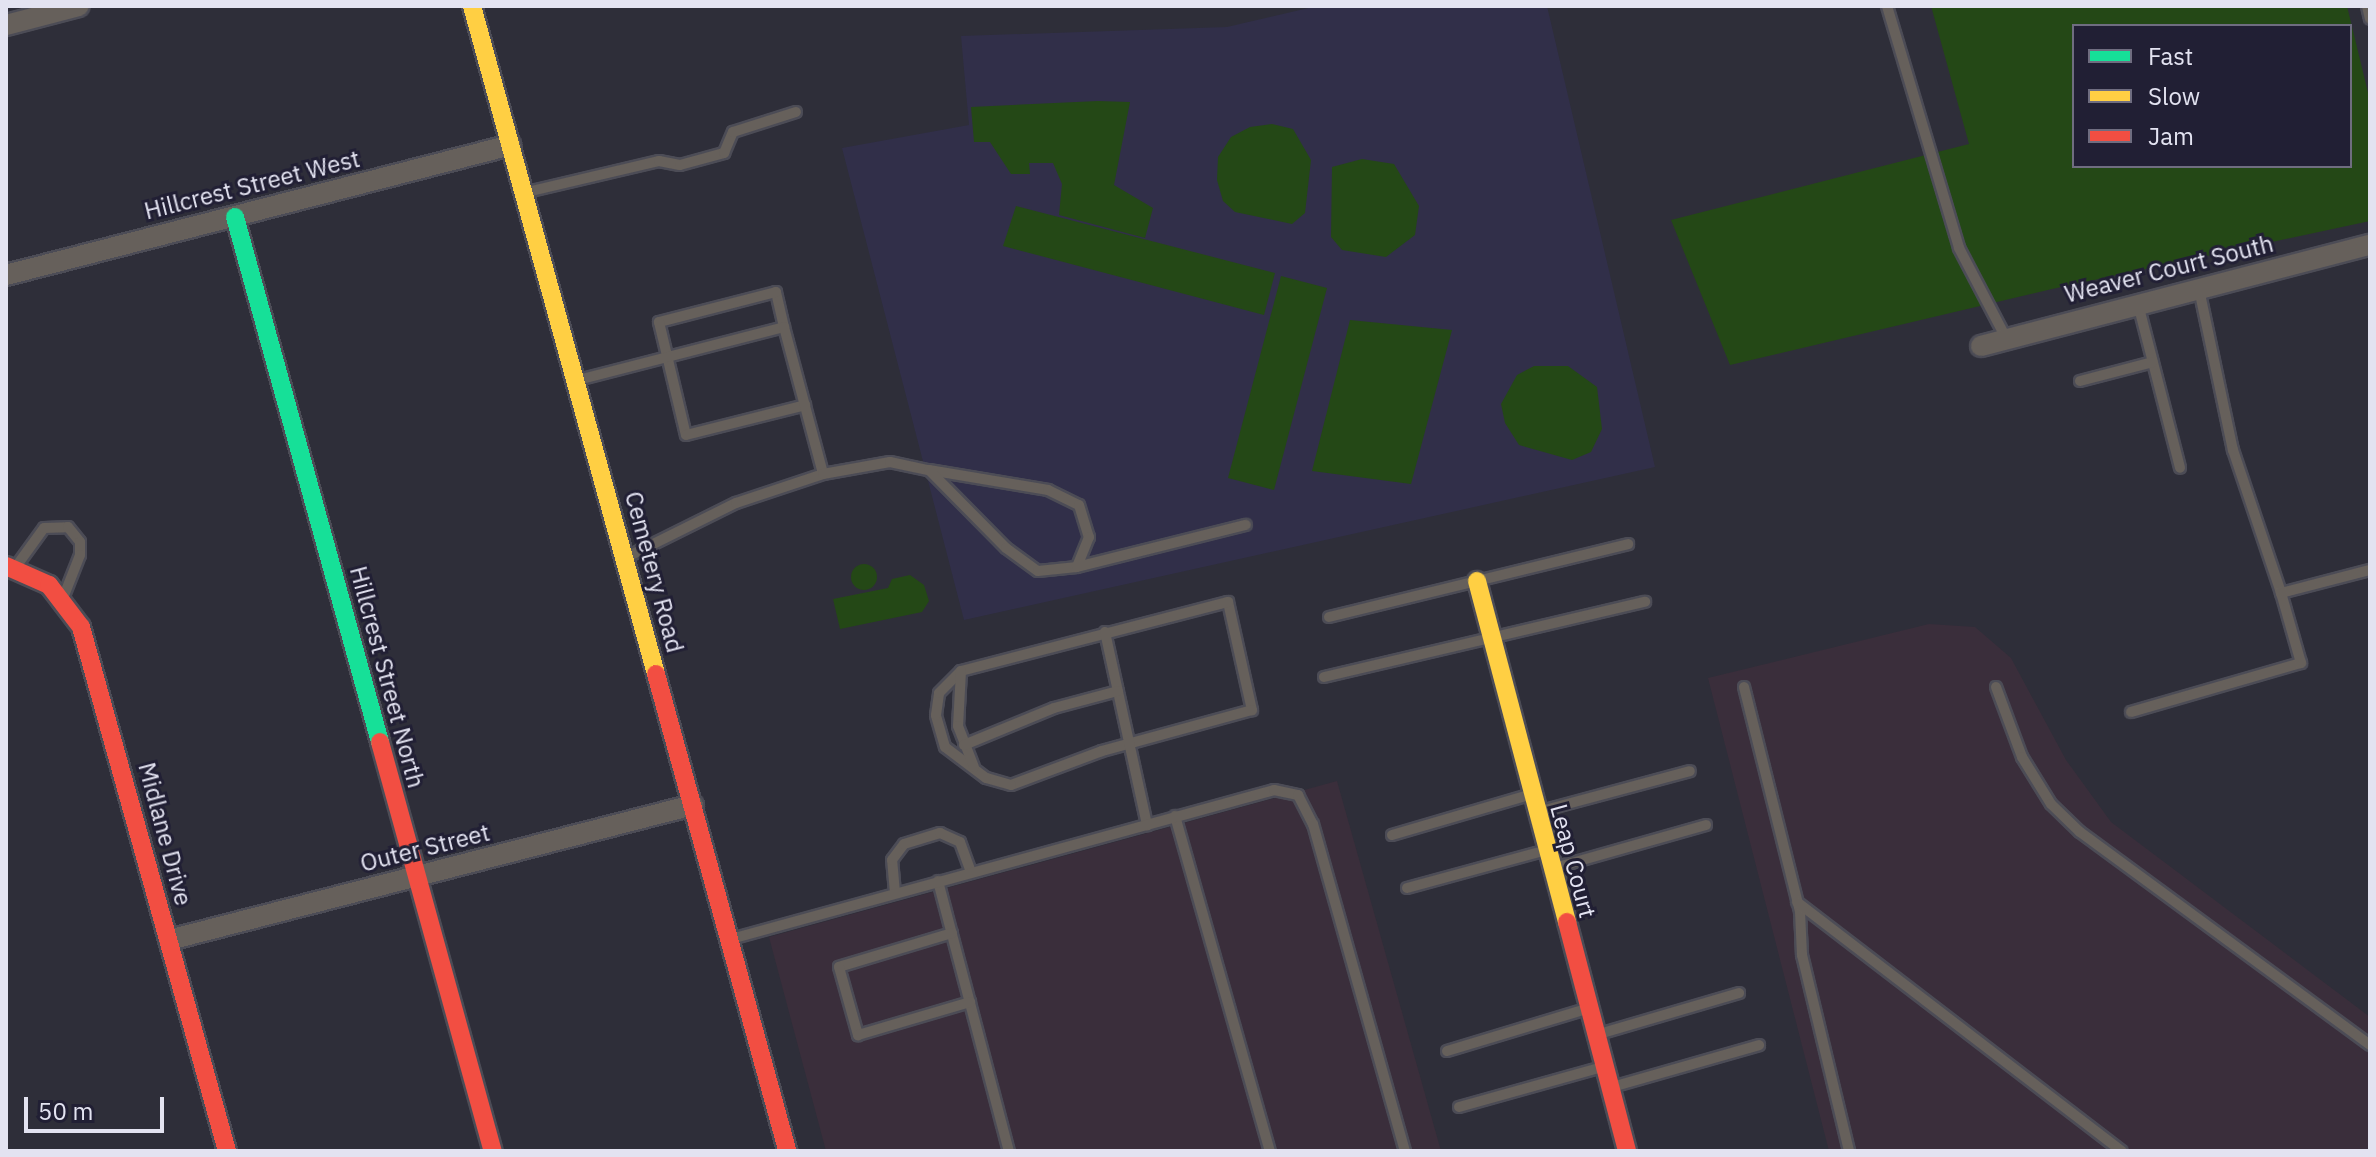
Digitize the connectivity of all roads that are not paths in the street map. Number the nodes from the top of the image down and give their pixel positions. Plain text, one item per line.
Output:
1 (79, 6) edge
2 (472, 6) edge
3 (1887, 6) edge
4 (2367, 6) edge
5 (2370, 19) edge
6 (6, 25) edge
7 (796, 112) dead end
8 (511, 145) junction
9 (525, 193) junction
10 (235, 217) junction
11 (2370, 245) edge
12 (6, 275) edge
13 (2199, 289) junction
14 (2138, 304) junction
15 (784, 327) junction
16 (2006, 338) junction
17 (1981, 346) dead end
18 (665, 357) junction
19 (2153, 362) junction
20 (576, 380) junction
21 (2080, 381) dead end
22 (805, 405) junction
23 (2180, 468) dead end
24 (929, 470) junction
25 (823, 474) junction
26 (1246, 525) dead end
27 (1628, 544) dead end
28 (625, 558) junction
29 (10, 567) edge
30 (1077, 567) junction
31 (2370, 570) edge
32 (1477, 581) junction
33 (2281, 593) junction
34 (62, 598) junction
35 (1645, 602) dead end
36 (1329, 617) dead end
37 (1105, 632) junction
38 (1491, 639) junction
39 (961, 671) junction
40 (1324, 677) dead end
41 (1744, 687) dead end
42 (1996, 687) dead end
43 (1118, 691) junction
44 (2131, 712) dead end
45 (1130, 743) junction
46 (964, 745) junction
47 (1690, 771) dead end
48 (977, 773) junction
49 (1533, 804) junction
50 (693, 805) junction
51 (1175, 816) junction
52 (1147, 825) junction
53 (1706, 825) dead end
54 (1392, 835) dead end
55 (1548, 860) junction
56 (971, 872) junction
57 (417, 877) junction
58 (938, 881) junction
59 (1407, 888) dead end
60 (895, 893) junction
61 (1797, 902) junction
62 (952, 933) junction
63 (729, 939) junction
64 (169, 940) junction
65 (1739, 993) dead end
66 (970, 1002) junction
67 (1588, 1008) junction
68 (1596, 1035) junction
69 (1759, 1045) dead end
70 (2370, 1045) edge
71 (1447, 1051) dead end
72 (1604, 1066) junction
73 (1610, 1088) junction
74 (1459, 1107) dead end
75 (227, 1151) edge
76 (493, 1151) edge
77 (787, 1151) edge
78 (1009, 1151) edge
79 (1270, 1151) edge
80 (1405, 1151) edge
81 (1627, 1151) edge
82 (1849, 1151) edge
83 (2122, 1151) edge

1 - 6 street
2 - 8 street, Cemetery Road
3 - 16 lane
4 - 5 lane
7 - 9 lane
8 - 9 street, Cemetery Road
8 - 10 street, Hillcrest Street West
9 - 20 street, Cemetery Road
10 - 12 street, Hillcrest Street West
10 - 57 street, Hillcrest Street North
11 - 13 street, Weaver Court South
13 - 14 street, Weaver Court South
13 - 33 lane
14 - 16 street, Weaver Court South
14 - 19 lane
15 - 18 lane
15 - 18 lane
15 - 22 lane
16 - 17 street, Weaver Court South
18 - 20 lane
18 - 22 lane
19 - 21 lane
19 - 23 lane
20 - 28 street, Cemetery Road
22 - 25 lane
24 - 25 lane
24 - 30 lane
24 - 30 lane
25 - 28 lane
26 - 30 lane
27 - 32 lane
28 - 50 street, Cemetery Road
29 - 34 street, Midlane Drive
29 - 34 lane
31 - 33 lane
32 - 36 lane
32 - 38 street, Leap Court
33 - 44 lane
34 - 64 street, Midlane Drive
35 - 38 lane
37 - 39 lane
37 - 43 lane
37 - 45 lane
38 - 40 lane
38 - 49 street, Leap Court
39 - 46 lane
39 - 48 lane
41 - 61 lane
42 - 70 lane
43 - 45 lane
43 - 46 lane
45 - 48 lane
45 - 52 lane
46 - 48 lane
47 - 49 lane
49 - 54 lane
49 - 55 street, Leap Court
50 - 57 street, Outer Street
50 - 63 street, Cemetery Road
51 - 52 lane
51 - 79 lane
51 - 80 lane
52 - 56 lane
53 - 55 lane
55 - 59 lane
55 - 67 street, Leap Court
56 - 58 lane
56 - 60 lane
57 - 64 street, Outer Street
57 - 76 street, Hillcrest Street North
58 - 60 lane
58 - 62 lane
60 - 63 lane
61 - 82 lane
61 - 83 lane
62 - 66 lane
62 - 66 lane
63 - 77 street, Cemetery Road
64 - 75 street, Midlane Drive
65 - 68 lane
66 - 78 lane
67 - 68 street, Leap Court
67 - 71 lane
68 - 72 street, Leap Court
69 - 73 lane
72 - 73 street, Leap Court
72 - 74 lane
73 - 81 street, Leap Court

